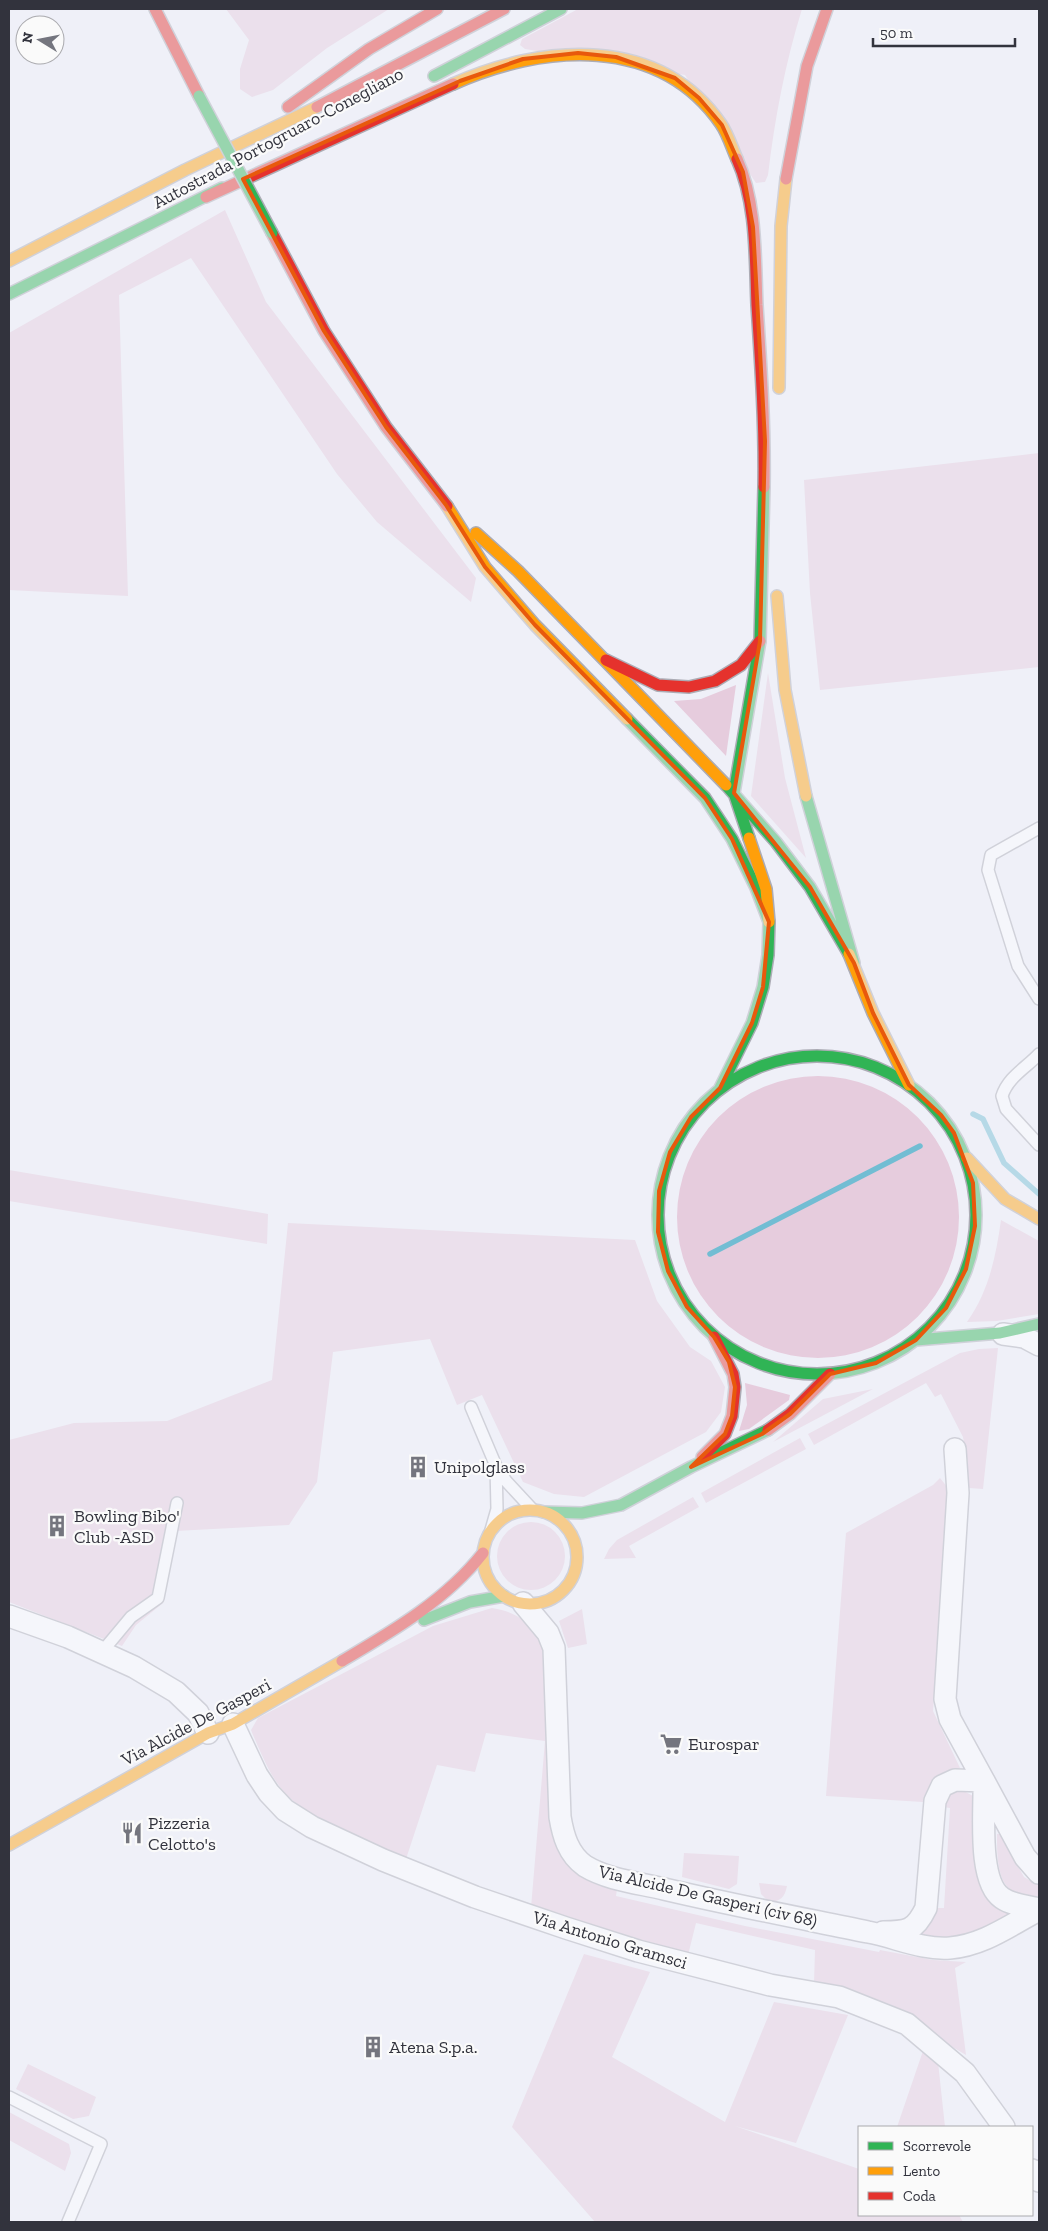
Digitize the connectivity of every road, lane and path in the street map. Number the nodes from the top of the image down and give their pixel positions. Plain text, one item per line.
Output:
1 (155, 9) edge
2 (437, 9) edge
3 (504, 9) edge
4 (561, 9) edge
5 (826, 9) edge
6 (423, 82) dead end
7 (388, 100) dead end
8 (185, 170) junction
9 (206, 197) junction
10 (9, 261) edge
11 (9, 294) edge
12 (779, 404) dead end
13 (446, 505) junction
14 (777, 589) dead end
15 (760, 641) junction
16 (606, 660) junction
17 (734, 793) junction
18 (1039, 828) edge
19 (769, 922) junction
20 (854, 962) junction
21 (1039, 999) edge
22 (1039, 1054) edge
23 (909, 1085) junction
24 (720, 1088) junction
25 (1039, 1145) edge
26 (963, 1153) junction
27 (973, 1183) junction
28 (1039, 1219) edge
29 (1039, 1232) edge
30 (1039, 1324) edge
31 (1000, 1334) junction
32 (714, 1337) junction
33 (916, 1340) junction
34 (1039, 1345) edge
35 (830, 1374) junction
36 (470, 1407) dead end
37 (955, 1449) dead end
38 (496, 1466) junction
39 (691, 1467) junction
40 (177, 1504) dead end
41 (621, 1504) junction
42 (532, 1510) junction
43 (544, 1512) junction
44 (602, 1523) dead end
45 (491, 1530) junction
46 (586, 1542) dead end
47 (483, 1553) junction
48 (576, 1554) junction
49 (514, 1600) junction
50 (9, 1616) edge
51 (398, 1628) junction
52 (101, 1653) junction
53 (233, 1724) junction
54 (208, 1733) junction
55 (984, 1781) junction
56 (9, 1845) edge
57 (1039, 1873) edge
58 (1039, 1909) edge
59 (871, 1932) junction
60 (9, 2097) edge
61 (1003, 2126) edge
62 (68, 2222) edge

1 - 13 main road, bridge
2 - 8 main road
3 - 8 main road, Autostrada Portogruaro-Conegliano
4 - 6 main road, Autostrada Portogruaro-Conegliano
5 - 12 main road
7 - 9 main road, Autostrada Portogruaro-Conegliano
8 - 10 main road, Autostrada Portogruaro-Conegliano
9 - 11 main road, Autostrada Portogruaro-Conegliano
9 - 15 main road
13 - 16 main road
13 - 19 main road
14 - 20 main road
15 - 16 main road
15 - 17 main road
16 - 17 main road
17 - 19 main road
17 - 20 main road
18 - 21 lane
19 - 24 main road
20 - 23 main road
22 - 25 lane
23 - 24 main road
23 - 26 main road
24 - 32 main road
26 - 27 main road
26 - 28 main road
27 - 29 street
27 - 33 main road
30 - 31 main road
31 - 33 main road
31 - 34 street
32 - 35 main road
32 - 39 main road
33 - 35 main road
35 - 39 main road
36 - 38 lane
37 - 55 street
38 - 42 lane
38 - 45 lane
39 - 41 main road
40 - 52 lane
41 - 43 main road
41 - 44 main road
42 - 43 main road
42 - 45 main road
43 - 48 main road
45 - 47 main road
46 - 48 main road
47 - 49 main road
47 - 51 main road, Via Alcide De Gasperi
48 - 49 main road
49 - 51 main road, Via Alcide De Gasperi
49 - 59 street, Via Alcide De Gasperi (civ 68)
50 - 52 street
51 - 53 main road, Via Alcide De Gasperi
52 - 54 street
53 - 54 main road, Via Alcide De Gasperi
53 - 61 street, Via Antonio Gramsci
54 - 56 main road, Via Alcide De Gasperi
55 - 57 street
55 - 58 street
55 - 59 street, Via Alcide De Gasperi (civ 68)
58 - 59 street, Via Alcide De Gasperi (civ 68)
60 - 62 lane

